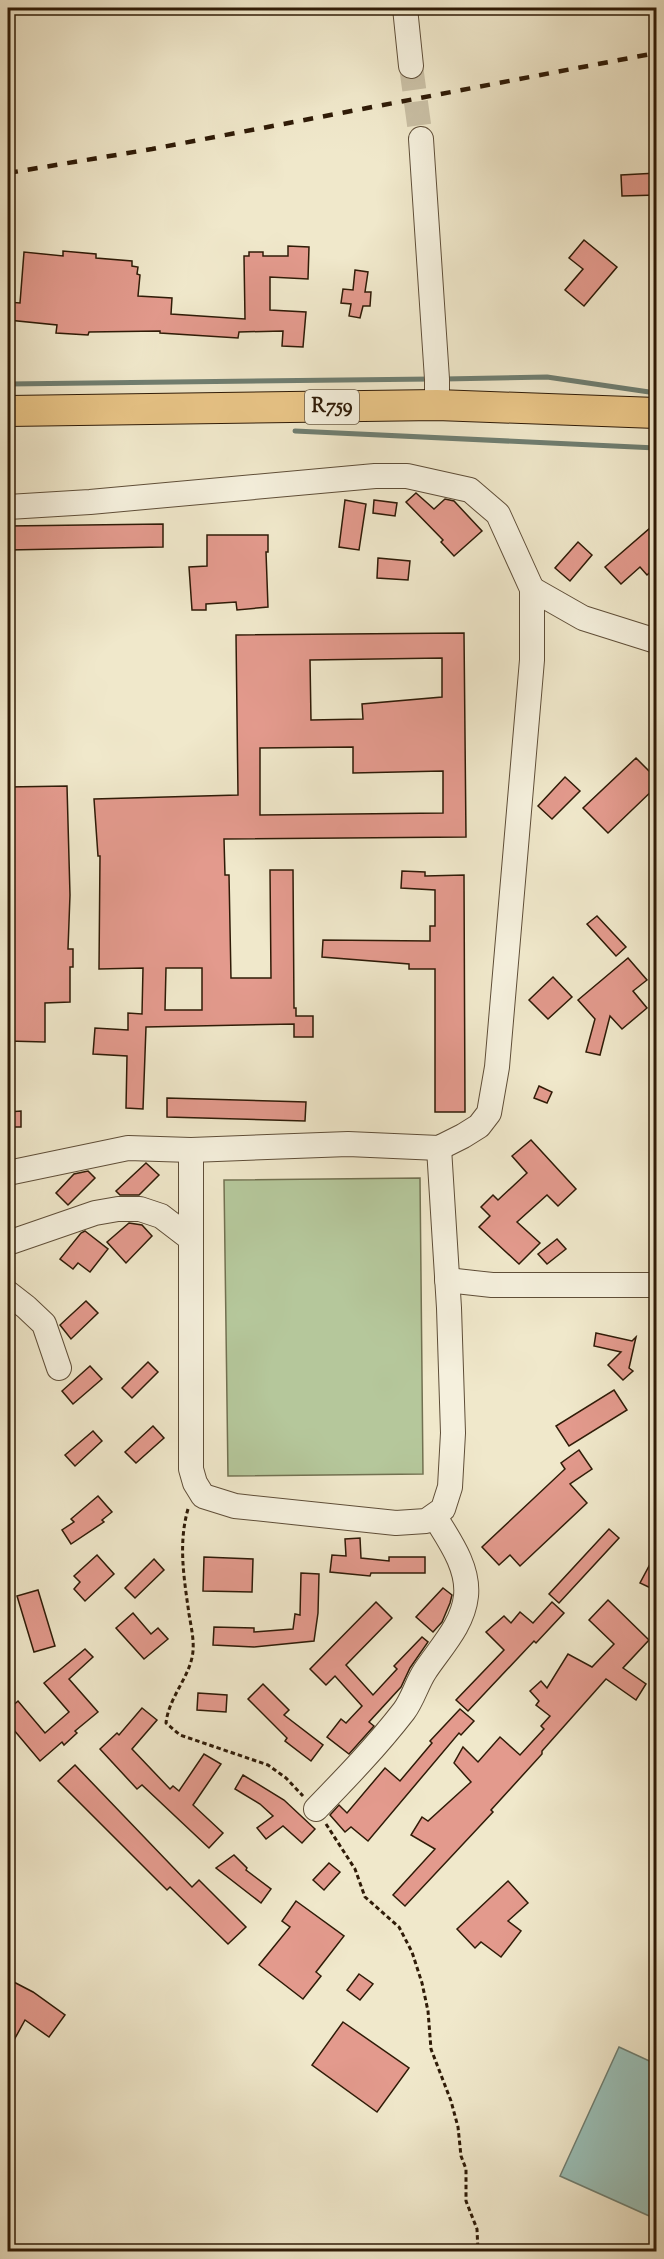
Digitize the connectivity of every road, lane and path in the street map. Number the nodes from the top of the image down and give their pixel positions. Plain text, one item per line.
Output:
1 (405, 8) edge
2 (411, 66) tunnel mouth
3 (421, 139) tunnel mouth
4 (437, 405) junction
5 (8, 411) edge
6 (657, 413) edge
7 (8, 507) edge
8 (532, 589) junction
9 (657, 641) edge
10 (439, 1148) junction
11 (191, 1150) junction
12 (8, 1173) edge
13 (191, 1239) junction
14 (8, 1244) edge
15 (447, 1280) junction
16 (657, 1284) edge
17 (8, 1293) edge
18 (59, 1368) dead end
19 (195, 1483) junction
20 (435, 1517) junction
21 (315, 1809) junction
22 (478, 2252) edge

1 - 2 street
3 - 4 street
4 - 5 main road, R759
4 - 6 main road, R759
7 - 8 street
8 - 9 street
8 - 10 street
10 - 11 street
10 - 15 street
11 - 12 street
11 - 13 street
13 - 14 street
13 - 19 street
15 - 16 street
15 - 20 street
17 - 18 street
19 - 20 street
19 - 21 path
20 - 21 street
21 - 22 path

